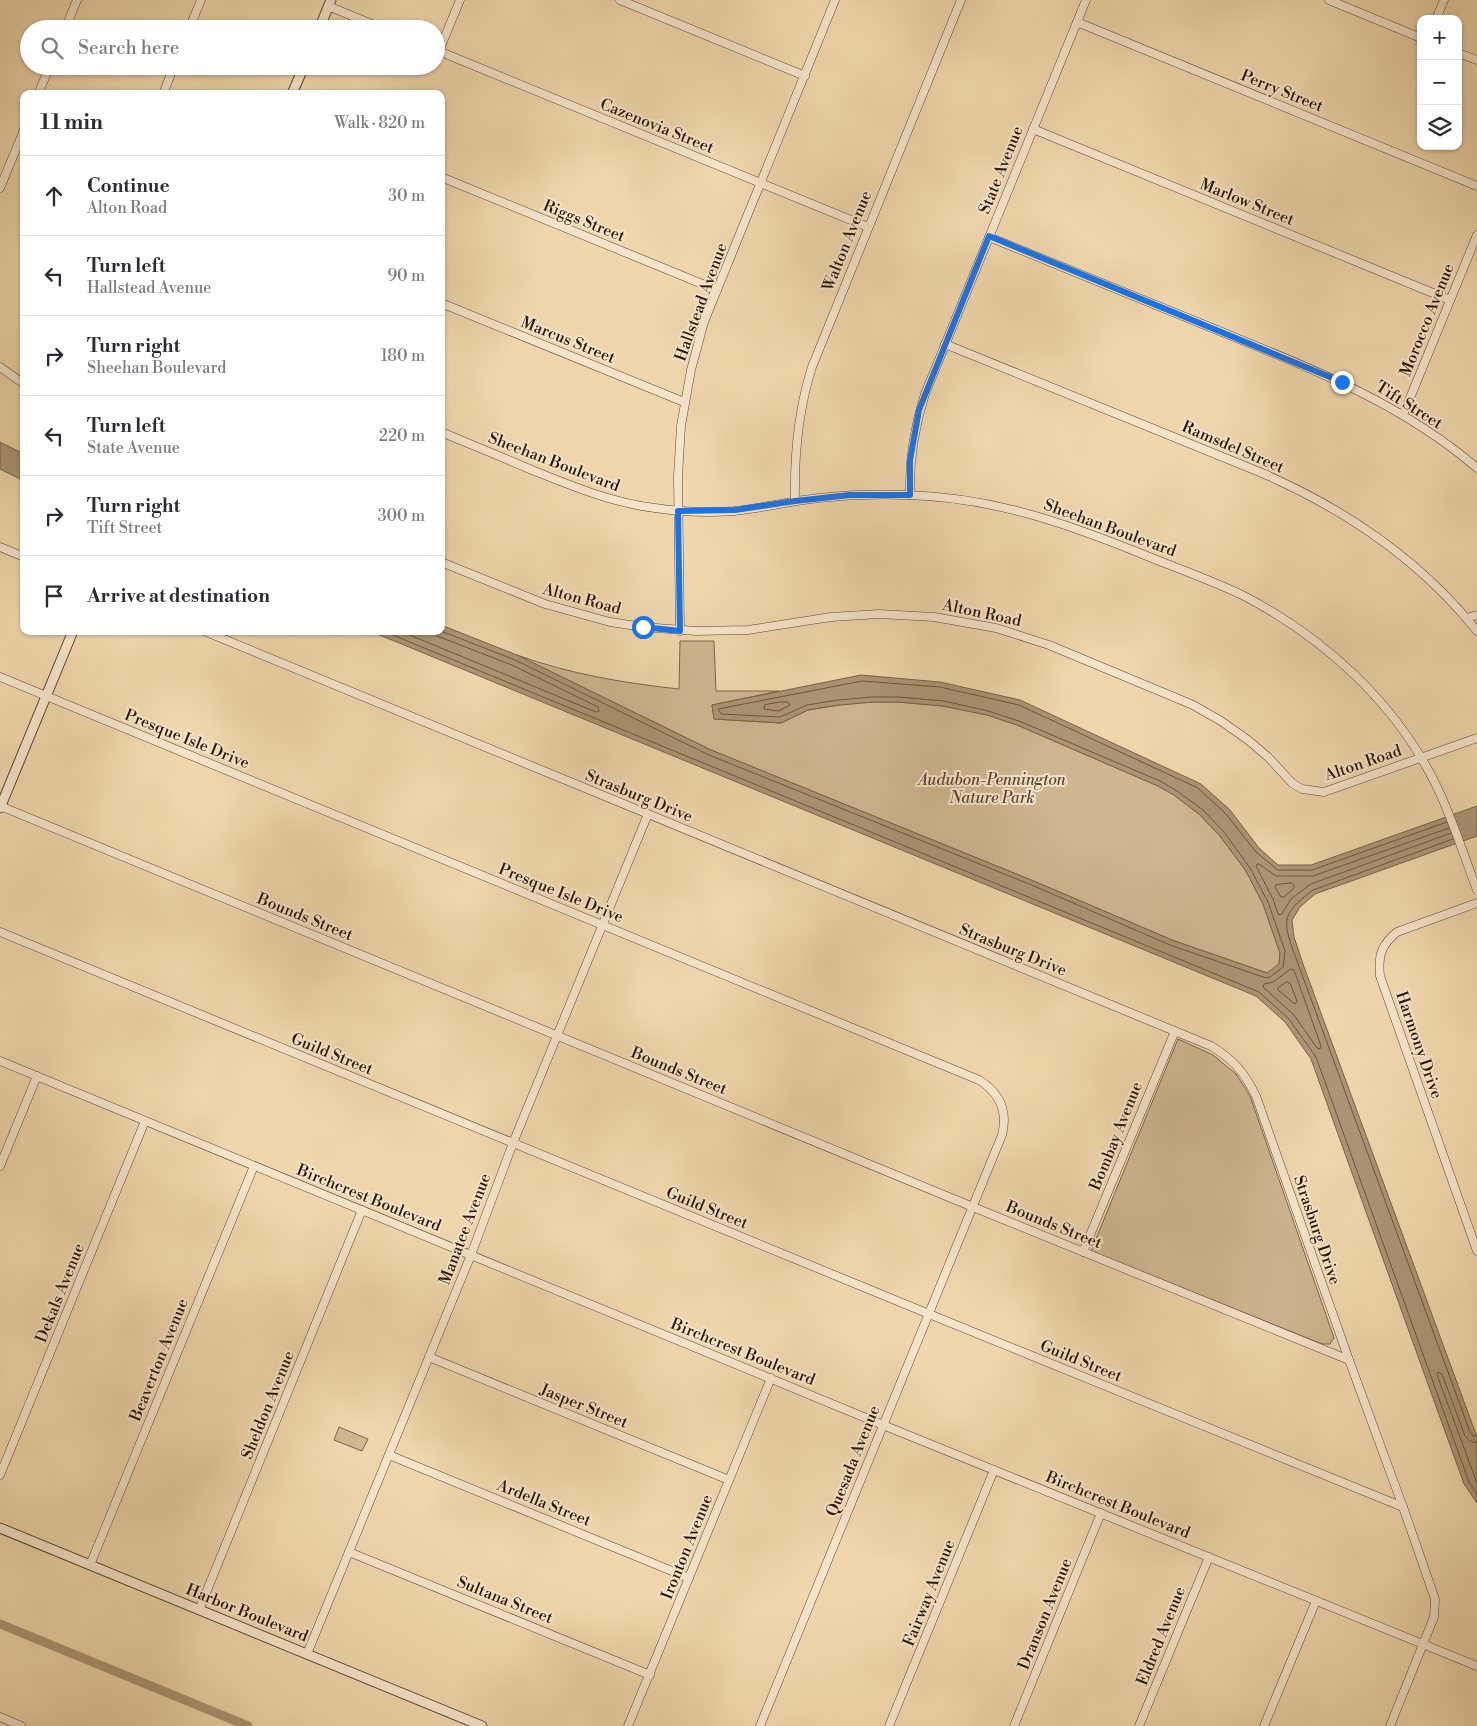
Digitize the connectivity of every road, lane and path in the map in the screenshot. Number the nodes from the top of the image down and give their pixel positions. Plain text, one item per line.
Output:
1 (77, 0) edge
2 (201, 0) edge
3 (460, 0) edge
4 (620, 0) edge
5 (835, 0) edge
6 (961, 0) edge
7 (1086, 0) edge
8 (1329, 0) edge
9 (1444, 0) edge
10 (329, 3) edge
11 (1438, 15) edge
12 (69, 20) edge
13 (193, 20) edge
14 (322, 20) edge
15 (365, 20) edge
16 (1077, 22) junction
17 (445, 35) edge
18 (1417, 36) edge
19 (445, 54) edge
20 (1462, 54) edge
21 (1477, 60) edge
22 (46, 75) edge
23 (170, 75) edge
24 (300, 75) edge
25 (804, 76) junction
26 (40, 90) edge
27 (165, 90) edge
28 (294, 90) edge
29 (1033, 129) junction
30 (20, 140) edge
31 (445, 179) edge
32 (761, 183) junction
33 (1477, 186) edge
34 (0, 188) edge
35 (868, 227) junction
36 (1477, 235) edge
37 (989, 236) junction
38 (717, 290) junction
39 (1450, 300) junction
40 (445, 304) edge
41 (945, 344) junction
42 (0, 367) edge
43 (20, 381) edge
44 (684, 402) junction
45 (1403, 415) junction
46 (445, 434) edge
47 (1477, 468) edge
48 (910, 495) junction
49 (795, 501) junction
50 (678, 511) junction
51 (0, 547) edge
52 (20, 555) edge
53 (445, 564) edge
54 (1477, 615) edge
55 (1467, 618) junction
56 (1477, 630) edge
57 (680, 631) junction
58 (70, 635) edge
59 (214, 635) edge
60 (0, 677) edge
61 (46, 696) junction
62 (1477, 738) edge
63 (1421, 758) junction
64 (0, 807) edge
65 (648, 814) junction
66 (1477, 890) edge
67 (1477, 903) edge
68 (603, 925) junction
69 (0, 932) edge
70 (1174, 1031) junction
71 (557, 1036) junction
72 (0, 1061) edge
73 (37, 1076) junction
74 (145, 1121) junction
75 (513, 1143) junction
76 (0, 1166) edge
77 (254, 1166) junction
78 (973, 1207) junction
79 (362, 1210) junction
80 (1477, 1251) edge
81 (1084, 1252) junction
82 (471, 1255) junction
83 (928, 1314) junction
84 (429, 1357) junction
85 (1349, 1360) junction
86 (771, 1378) junction
87 (883, 1425) junction
88 (389, 1454) junction
89 (994, 1470) junction
90 (0, 1475) edge
91 (729, 1480) junction
92 (1404, 1507) junction
93 (1101, 1513) junction
94 (0, 1528) edge
95 (349, 1552) junction
96 (1209, 1557) junction
97 (90, 1565) junction
98 (689, 1578) junction
99 (1316, 1601) junction
100 (199, 1610) junction
101 (1423, 1644) junction
102 (307, 1654) junction
103 (1477, 1666) edge
104 (650, 1675) junction
105 (0, 1717) edge
106 (21, 1726) edge
107 (482, 1726) edge
108 (628, 1726) edge
109 (760, 1726) edge
110 (889, 1726) edge
111 (1014, 1726) edge
112 (1139, 1726) edge
113 (1264, 1726) edge
114 (1390, 1726) edge

1 - 12 street
2 - 13 street
3 - 17 street
4 - 25 street
5 - 25 street, Hallstead Avenue
6 - 35 street, Walton Avenue
7 - 16 street, State Avenue
8 - 18 street
9 - 11 street
10 - 14 street
10 - 15 street
16 - 29 street, State Avenue
16 - 33 street, Perry Street
19 - 32 street, Cazenovia Street
20 - 21 street
22 - 26 street
23 - 27 street
24 - 28 street
25 - 32 street, Hallstead Avenue
29 - 37 street, State Avenue
29 - 39 street, Marlow Street
30 - 34 street
31 - 38 street, Riggs Street
32 - 35 street, Cazenovia Street
32 - 38 street, Hallstead Avenue
35 - 49 street, Walton Avenue
36 - 39 street, Morocco Avenue
37 - 41 street, State Avenue
37 - 45 street, Tift Street
38 - 44 street, Hallstead Avenue
39 - 45 street, Morocco Avenue
40 - 44 street, Marcus Street
41 - 48 street, State Avenue
41 - 55 street, Ramsdel Street
42 - 43 street
44 - 50 street, Hallstead Avenue
45 - 47 street, Tift Street
46 - 50 street, Sheehan Boulevard
48 - 49 street, Sheehan Boulevard
48 - 63 street, Sheehan Boulevard
49 - 50 street, Sheehan Boulevard
50 - 57 street, Hallstead Avenue
51 - 52 street
53 - 57 street, Alton Road
54 - 55 street
55 - 56 street, Ramsdel Street
57 - 63 street, Alton Road
58 - 61 street
59 - 65 street, Strasburg Drive
60 - 61 street, Presque Isle Drive
61 - 64 street
61 - 68 street, Presque Isle Drive
62 - 63 street, Alton Road
63 - 66 street, Sheehan Boulevard
64 - 71 street, Bounds Street
65 - 68 street, Manatee Avenue
65 - 70 street, Strasburg Drive
67 - 80 street, Harmony Drive
68 - 71 street, Manatee Avenue
68 - 78 street, Presque Isle Drive
69 - 75 street, Guild Street
70 - 81 street, Bombay Avenue
70 - 85 street, Strasburg Drive
71 - 75 street, Manatee Avenue
71 - 78 street, Bounds Street
72 - 73 street, Birchcrest Boulevard
73 - 74 street, Birchcrest Boulevard
73 - 76 street
74 - 77 street, Birchcrest Boulevard
74 - 90 street, Dekals Avenue
75 - 82 street, Manatee Avenue
75 - 83 street, Guild Street
77 - 79 street, Birchcrest Boulevard
77 - 97 street, Beaverton Avenue
78 - 81 street, Bounds Street
78 - 83 street, Quesada Avenue
79 - 82 street, Birchcrest Boulevard
79 - 100 street, Sheldon Avenue
81 - 85 street, Bounds Street
82 - 84 street, Manatee Avenue
82 - 86 street, Birchcrest Boulevard
83 - 87 street, Quesada Avenue
83 - 92 street, Guild Street
84 - 88 street, Manatee Avenue
84 - 91 street, Jasper Street
85 - 92 street, Strasburg Drive
86 - 87 street, Birchcrest Boulevard
86 - 91 street, Ironton Avenue
87 - 89 street, Birchcrest Boulevard
87 - 109 street, Quesada Avenue
88 - 95 street, Manatee Avenue
88 - 98 street, Ardella Street
89 - 93 street, Birchcrest Boulevard
89 - 110 street, Fairway Avenue
91 - 98 street, Ironton Avenue
92 - 101 street, Strasburg Drive
93 - 96 street, Birchcrest Boulevard
93 - 111 street, Dranson Avenue
94 - 97 street, Harbor Boulevard
95 - 102 street, Manatee Avenue
95 - 104 street, Sultana Street
96 - 99 street, Birchcrest Boulevard
96 - 112 street, Eldred Avenue
97 - 100 street, Harbor Boulevard
98 - 104 street, Ironton Avenue
99 - 101 street, Birchcrest Boulevard
99 - 113 street
100 - 102 street, Harbor Boulevard
101 - 103 street, Birchcrest Boulevard
101 - 114 street, Strasburg Drive
102 - 107 street, Harbor Boulevard
104 - 108 street, Ironton Avenue
105 - 106 street

